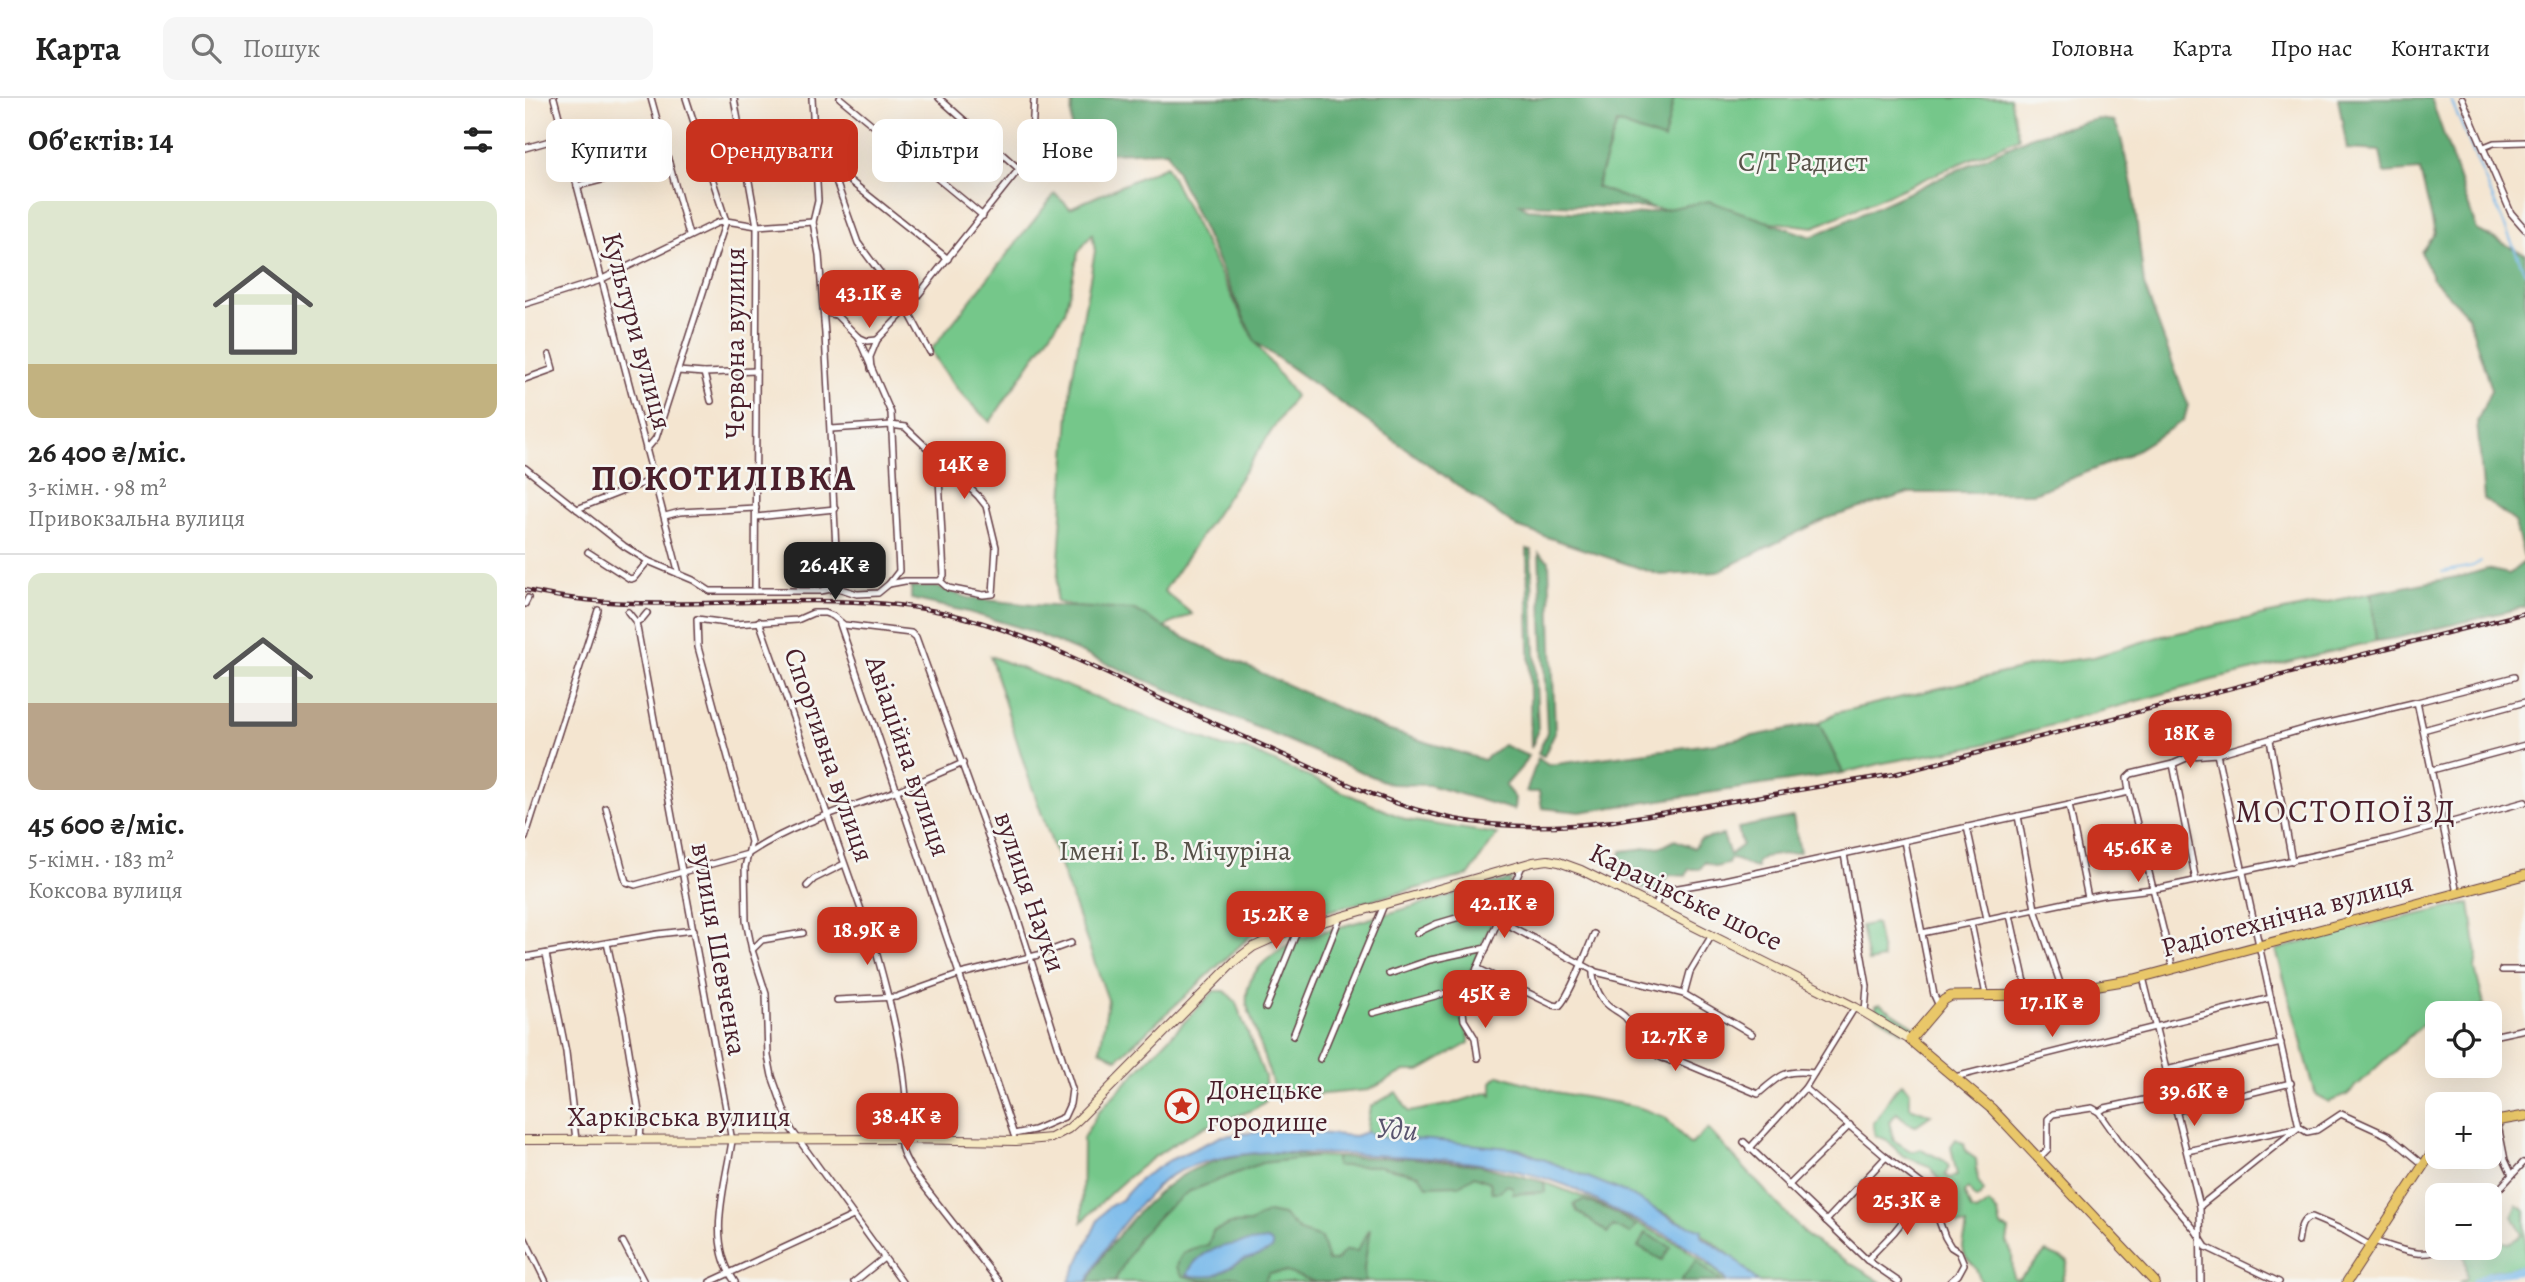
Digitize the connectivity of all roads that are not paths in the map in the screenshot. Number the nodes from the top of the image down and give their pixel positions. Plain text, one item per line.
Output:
1 (554, 98) edge
2 (651, 98) edge
3 (686, 98) edge
4 (734, 98) edge
5 (812, 98) edge
6 (840, 98) edge
7 (939, 98) edge
8 (1034, 98) edge
9 (2462, 98) edge
10 (560, 119) edge
11 (657, 119) edge
12 (813, 119) edge
13 (1033, 119) edge
14 (546, 142) edge
15 (2525, 142) edge
16 (2484, 147) junction
17 (525, 148) edge
18 (1017, 167) edge
19 (1017, 172) edge
20 (672, 174) edge
21 (576, 182) edge
22 (593, 182) edge
23 (817, 182) edge
24 (836, 182) edge
25 (850, 182) edge
26 (577, 186) junction
27 (983, 216) junction
28 (726, 221) junction
29 (813, 222) junction
30 (757, 226) junction
31 (2525, 229) edge
32 (689, 235) junction
33 (947, 259) junction
34 (602, 278) junction
35 (525, 303) edge
36 (907, 309) junction
37 (824, 312) junction
38 (859, 337) junction
39 (877, 340) junction
40 (930, 352) dead end
41 (549, 355) dead end
42 (871, 369) junction
43 (678, 371) junction
44 (756, 371) junction
45 (704, 373) junction
46 (525, 379) edge
47 (711, 401) dead end
48 (891, 425) junction
49 (831, 429) junction
50 (646, 450) junction
51 (938, 458) junction
52 (525, 468) edge
53 (654, 479) junction
54 (755, 508) junction
55 (577, 509) junction
56 (835, 509) junction
57 (665, 516) junction
58 (756, 517) junction
59 (588, 552) dead end
60 (648, 561) junction
61 (679, 574) junction
62 (940, 581) junction
63 (889, 584) junction
64 (838, 588) junction
65 (755, 590) junction
66 (598, 610) dead end
67 (628, 612) dead end
68 (647, 613) dead end
69 (759, 621) junction
70 (636, 622) junction
71 (840, 624) junction
72 (2514, 677) dead end
73 (2417, 702) junction
74 (2525, 702) edge
75 (2423, 730) junction
76 (2270, 740) junction
77 (2525, 745) edge
78 (2217, 754) junction
79 (963, 763) junction
80 (2173, 764) junction
81 (2432, 770) junction
82 (898, 790) junction
83 (2129, 792) junction
84 (2525, 802) edge
85 (2069, 805) junction
86 (606, 808) dead end
87 (826, 814) junction
88 (2018, 816) junction
89 (2443, 823) junction
90 (1967, 827) junction
91 (525, 838) edge
92 (1904, 841) junction
93 (748, 854) junction
94 (1843, 854) junction
95 (2292, 861) junction
96 (844, 864) junction
97 (1523, 866) junction
98 (684, 872) junction
99 (2242, 872) junction
100 (2525, 875) edge
101 (2196, 881) junction
102 (807, 886) dead end
103 (2153, 889) junction
104 (2457, 893) junction
105 (2088, 898) junction
106 (1507, 903) junction
107 (1384, 905) junction
108 (1655, 906) junction
109 (2035, 909) junction
110 (2010, 915) junction
111 (1340, 917) junction
112 (1987, 919) junction
113 (1499, 920) junction
114 (1971, 923) junction
115 (1298, 929) junction
116 (694, 930) junction
117 (803, 933) dead end
118 (1417, 933) dead end
119 (1922, 933) junction
120 (1594, 934) dead end
121 (1712, 935) junction
122 (607, 943) junction
123 (1071, 943) dead end
124 (2259, 947) junction
125 (1486, 948) junction
126 (752, 950) junction
127 (545, 954) junction
128 (525, 957) edge
129 (1030, 957) junction
130 (1583, 964) junction
131 (1477, 968) junction
132 (1593, 970) junction
133 (2173, 970) junction
134 (2502, 970) dead end
135 (2525, 970) edge
136 (961, 974) junction
137 (1389, 974) dead end
138 (2143, 977) junction
139 (1468, 987) junction
140 (2063, 992) junction
141 (1684, 994) junction
142 (1986, 995) junction
143 (2028, 996) junction
144 (889, 998) junction
145 (2271, 998) junction
146 (837, 1000) dead end
147 (1938, 1006) junction
148 (1855, 1007) junction
149 (1266, 1008) dead end
150 (1864, 1012) junction
151 (1373, 1013) dead end
152 (1687, 1026) dead end
153 (2155, 1027) junction
154 (2525, 1029) edge
155 (1752, 1034) dead end
156 (2502, 1034) edge
157 (1293, 1036) dead end
158 (1910, 1040) junction
159 (2281, 1044) junction
160 (1478, 1058) dead end
161 (1320, 1059) dead end
162 (1670, 1061) junction
163 (2166, 1070) junction
164 (1814, 1073) junction
165 (1955, 1077) junction
166 (2291, 1083) junction
167 (1805, 1088) junction
168 (2172, 1094) junction
169 (2176, 1111) junction
170 (2099, 1112) junction
171 (2525, 1115) edge
172 (1079, 1119) joint
173 (2502, 1119) edge
174 (1850, 1125) junction
175 (2299, 1128) junction
176 (1015, 1138) junction
177 (899, 1139) junction
178 (525, 1140) edge
179 (576, 1140) junction
180 (640, 1140) junction
181 (797, 1140) junction
182 (732, 1141) junction
183 (1744, 1142) dead end
184 (1749, 1149) junction
185 (2502, 1149) edge
186 (2186, 1152) junction
187 (1886, 1157) junction
188 (2039, 1158) junction
189 (2523, 1163) edge
190 (2424, 1165) joint
191 (2512, 1175) junction
192 (1789, 1186) junction
193 (2502, 1186) edge
194 (1930, 1194) junction
195 (2200, 1206) junction
196 (853, 1216) junction
197 (1826, 1221) junction
198 (525, 1239) edge
199 (623, 1242) dead end
200 (2202, 1242) junction
201 (2298, 1242) dead end
202 (2372, 1244) junction
203 (2425, 1253) edge
204 (884, 1258) junction
205 (1867, 1259) junction
206 (729, 1274) junction
207 (546, 1282) edge
208 (644, 1282) edge
209 (710, 1282) edge
210 (735, 1282) edge
211 (854, 1282) edge
212 (902, 1282) edge
213 (999, 1282) edge
214 (1899, 1282) edge
215 (1950, 1282) edge
216 (2155, 1282) edge
217 (2201, 1282) edge
218 (2279, 1282) edge
219 (2347, 1282) edge

1 - 10 street, Культури вулиця
2 - 11 street
3 - 28 street
4 - 30 street, Червона вулиця
5 - 12 street
6 - 27 street
7 - 18 street
8 - 13 street
9 - 16 street
14 - 17 street
15 - 16 street
16 - 31 street
19 - 27 street
20 - 32 street
21 - 26 street, Культури вулиця
22 - 26 street
23 - 29 street
24 - 36 street
25 - 33 street
26 - 34 street, Культури вулиця
27 - 33 street
28 - 30 street
28 - 32 street
28 - 43 street
29 - 30 street
29 - 37 street
30 - 44 street, Червона вулиця
32 - 34 street
33 - 36 street
34 - 35 street
34 - 50 street, Культури вулиця
36 - 39 street
36 - 40 street
37 - 38 street
37 - 49 street
38 - 39 street
38 - 42 street
39 - 42 street
41 - 46 street
42 - 48 street
43 - 45 street
43 - 50 street
44 - 45 street
44 - 54 street, Червона вулиця
45 - 47 street
48 - 49 street
48 - 51 street
48 - 63 street
49 - 56 street
50 - 53 street, Культури вулиця
51 - 62 street
51 - 62 street
52 - 55 street
53 - 55 street
53 - 57 street, Культури вулиця
54 - 57 street
54 - 58 street, Червона вулиця
55 - 60 street
56 - 58 street
56 - 64 street
57 - 61 street, Культури вулиця
58 - 65 street, Червона вулиця
59 - 60 street
60 - 61 street
61 - 65 street
62 - 63 street
63 - 64 street
64 - 65 street
66 - 91 street
67 - 70 street
68 - 70 street
69 - 71 street
69 - 87 street, Спортивна вулиця
69 - 93 street
70 - 98 street, вулиця Шевченка
71 - 79 street, вулиця Науки
71 - 82 street, Авіаційна вулиця
72 - 73 street
73 - 75 street
73 - 76 street
74 - 75 street
75 - 81 street
76 - 78 street
76 - 95 street
77 - 81 street
78 - 80 street
78 - 99 street
79 - 82 street
79 - 129 street, вулиця Науки
80 - 83 street
80 - 101 street
81 - 89 street
82 - 87 street
82 - 136 street, Авіаційна вулиця
83 - 85 street
83 - 103 street
84 - 89 street
85 - 88 street
85 - 105 street
86 - 98 street
87 - 93 street
87 - 96 street, Спортивна вулиця
88 - 90 street
88 - 109 street
89 - 95 street
89 - 104 street
90 - 92 street
90 - 112 street
92 - 94 street
92 - 119 street
93 - 98 street
93 - 126 street
94 - 108 street
94 - 150 street
95 - 99 street
96 - 102 street
96 - 144 street, Спортивна вулиця
97 - 106 street
97 - 107 main road, Карачівське шосе
97 - 108 main road, Карачівське шосе
98 - 116 street, вулиця Шевченка
99 - 101 street
99 - 124 street
100 - 104 main road, Радіотехнічна вулиця
101 - 103 street
103 - 105 street
103 - 133 street
104 - 124 main road, Радіотехнічна вулиця
105 - 109 street
106 - 113 street
106 - 118 street
107 - 111 main road, Карачівське шосе
107 - 161 street
108 - 121 main road, Карачівське шосе
109 - 110 street
109 - 140 street
110 - 112 street
110 - 143 street
111 - 115 main road, Карачівське шосе
111 - 157 street
112 - 114 street
113 - 125 street
113 - 130 street
114 - 119 street
114 - 142 street
115 - 149 street
115 - 172 main road, Карачівське шосе
116 - 122 street
116 - 182 street, вулиця Шевченка
117 - 126 street
119 - 147 street
120 - 130 street
121 - 141 street
121 - 148 main road, Карачівське шосе
122 - 127 street
122 - 180 street
123 - 129 street
124 - 133 main road, Радіотехнічна вулиця
124 - 145 street
125 - 131 street
125 - 137 street
126 - 181 street
127 - 128 street
127 - 179 street
129 - 136 street
129 - 176 street, вулиця Науки
130 - 131 street
130 - 132 street
131 - 139 street
132 - 141 street
132 - 162 street
133 - 138 main road, Радіотехнічна вулиця
134 - 135 street
136 - 144 street
136 - 176 street, Авіаційна вулиця
138 - 140 main road, Радіотехнічна вулиця
138 - 153 street
139 - 151 street
139 - 160 street
140 - 143 main road, Радіотехнічна вулиця
141 - 155 street
142 - 143 main road, Радіотехнічна вулиця
142 - 147 main road, Радіотехнічна вулиця
144 - 146 street
144 - 177 street, Спортивна вулиця
145 - 153 street
145 - 159 street
147 - 158 main road
148 - 150 main road, Карачівське шосе
148 - 164 street
150 - 158 main road, Карачівське шосе
152 - 162 street
153 - 163 street
153 - 165 street
154 - 156 street
158 - 165 main road, Карачівське шосе
159 - 163 street
159 - 166 street
162 - 164 street
163 - 168 street
164 - 167 street
165 - 188 main road, Карачівське шосе
166 - 169 street
166 - 175 street
167 - 174 street
167 - 184 street
168 - 169 street
168 - 170 street
169 - 186 street
170 - 188 street
170 - 200 street
171 - 173 main road
172 - 176 main road, Харківська вулиця
174 - 187 street
174 - 192 street
175 - 186 street
175 - 190 street
175 - 195 street
176 - 177 main road, Харківська вулиця
177 - 181 main road, Харківська вулиця
177 - 213 street
178 - 179 main road, Харківська вулиця
179 - 180 main road, Харківська вулиця
180 - 182 main road, Харківська вулиця
181 - 182 main road, Харківська вулиця
181 - 196 street
182 - 206 street, вулиця Шевченка
183 - 184 street
184 - 192 street
185 - 191 street
186 - 195 street
187 - 194 street
187 - 197 street
188 - 216 main road, Карачівське шосе
189 - 191 street
190 - 202 main road
191 - 193 street
192 - 197 street
194 - 205 street
194 - 215 street
195 - 200 street
196 - 204 street
196 - 206 street
197 - 205 street
198 - 207 street
199 - 208 street
200 - 217 street
200 - 218 street
201 - 202 street
202 - 203 street
202 - 219 main road
204 - 211 street
204 - 212 street
205 - 214 street
206 - 209 street
206 - 210 street, вулиця Шевченка

